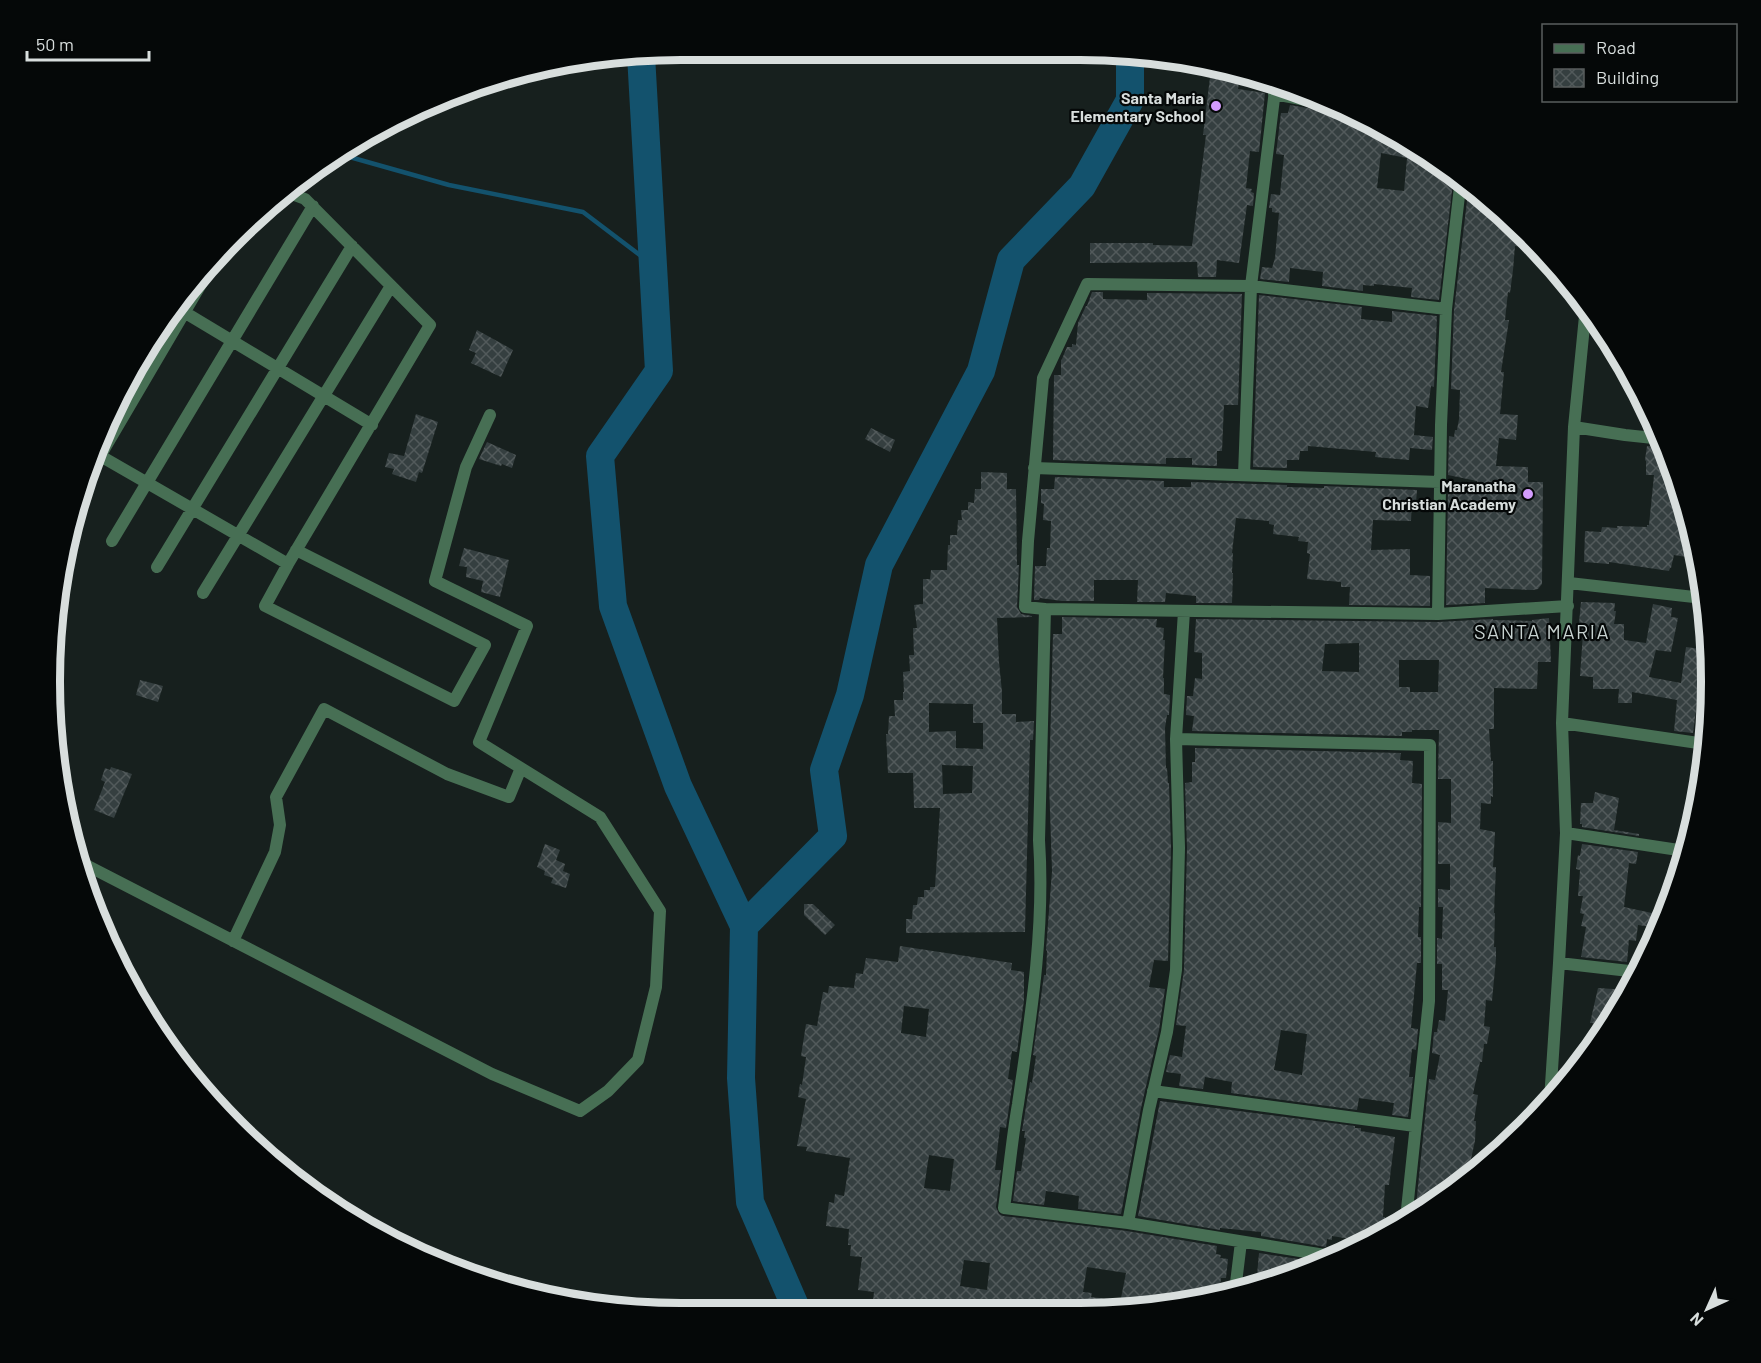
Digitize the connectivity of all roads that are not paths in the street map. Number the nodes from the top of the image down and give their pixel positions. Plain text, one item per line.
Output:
1 (1275, 92) edge
2 (1460, 189) edge
3 (295, 195) edge
4 (313, 206) junction
5 (352, 246) junction
6 (391, 286) junction
7 (1251, 286) junction
8 (1446, 309) junction
9 (182, 312) edge
10 (1585, 320) edge
11 (175, 322) edge
12 (231, 341) junction
13 (278, 369) junction
14 (324, 396) junction
15 (490, 415) dead end
16 (372, 425) junction
17 (1574, 427) junction
18 (114, 428) edge
19 (1651, 438) edge
20 (102, 457) edge
21 (1034, 468) junction
22 (1245, 475) junction
23 (1440, 482) junction
24 (147, 483) junction
25 (193, 509) junction
26 (238, 535) junction
27 (112, 541) dead end
28 (296, 550) junction
29 (288, 564) junction
30 (157, 567) dead end
31 (1569, 583) junction
32 (202, 593) dead end
33 (1696, 597) edge
34 (1568, 606) junction
35 (1045, 609) junction
36 (1184, 611) junction
37 (1438, 614) junction
38 (1562, 723) junction
39 (1176, 739) junction
40 (1698, 743) edge
41 (521, 768) junction
42 (1566, 833) junction
43 (1678, 850) edge
44 (88, 866) edge
45 (233, 940) junction
46 (1559, 963) junction
47 (1629, 971) edge
48 (1551, 1086) edge
49 (1153, 1091) junction
50 (1415, 1126) junction
51 (1407, 1209) edge
52 (1128, 1223) junction
53 (1241, 1242) junction
54 (1321, 1254) edge
55 (1236, 1283) edge

1 - 7 street
2 - 8 street
3 - 4 street
4 - 5 street
4 - 12 street
5 - 6 street
5 - 13 street
6 - 14 street
6 - 16 street
7 - 8 street
7 - 21 street
7 - 22 street
8 - 23 street
9 - 12 street
10 - 17 street
11 - 18 street
12 - 13 street
12 - 24 street
13 - 14 street
13 - 25 street
14 - 16 street
14 - 26 street
15 - 41 street
16 - 28 street
17 - 19 street
17 - 31 street
20 - 24 street
21 - 22 street
21 - 35 street
22 - 23 street
23 - 37 street
24 - 25 street
24 - 27 street
25 - 26 street
25 - 30 street
26 - 29 street
26 - 32 street
28 - 29 street
28 - 29 street
31 - 33 street
31 - 34 street
34 - 37 street
34 - 38 street
35 - 36 street
35 - 52 street
36 - 37 street
36 - 39 street
38 - 40 street
38 - 42 street
39 - 49 street
39 - 50 street
41 - 45 street
41 - 45 street
42 - 43 street
42 - 46 street
44 - 45 street
46 - 47 street
46 - 48 street
49 - 50 street
49 - 52 street
50 - 51 street
52 - 53 street
53 - 54 street
53 - 55 street

